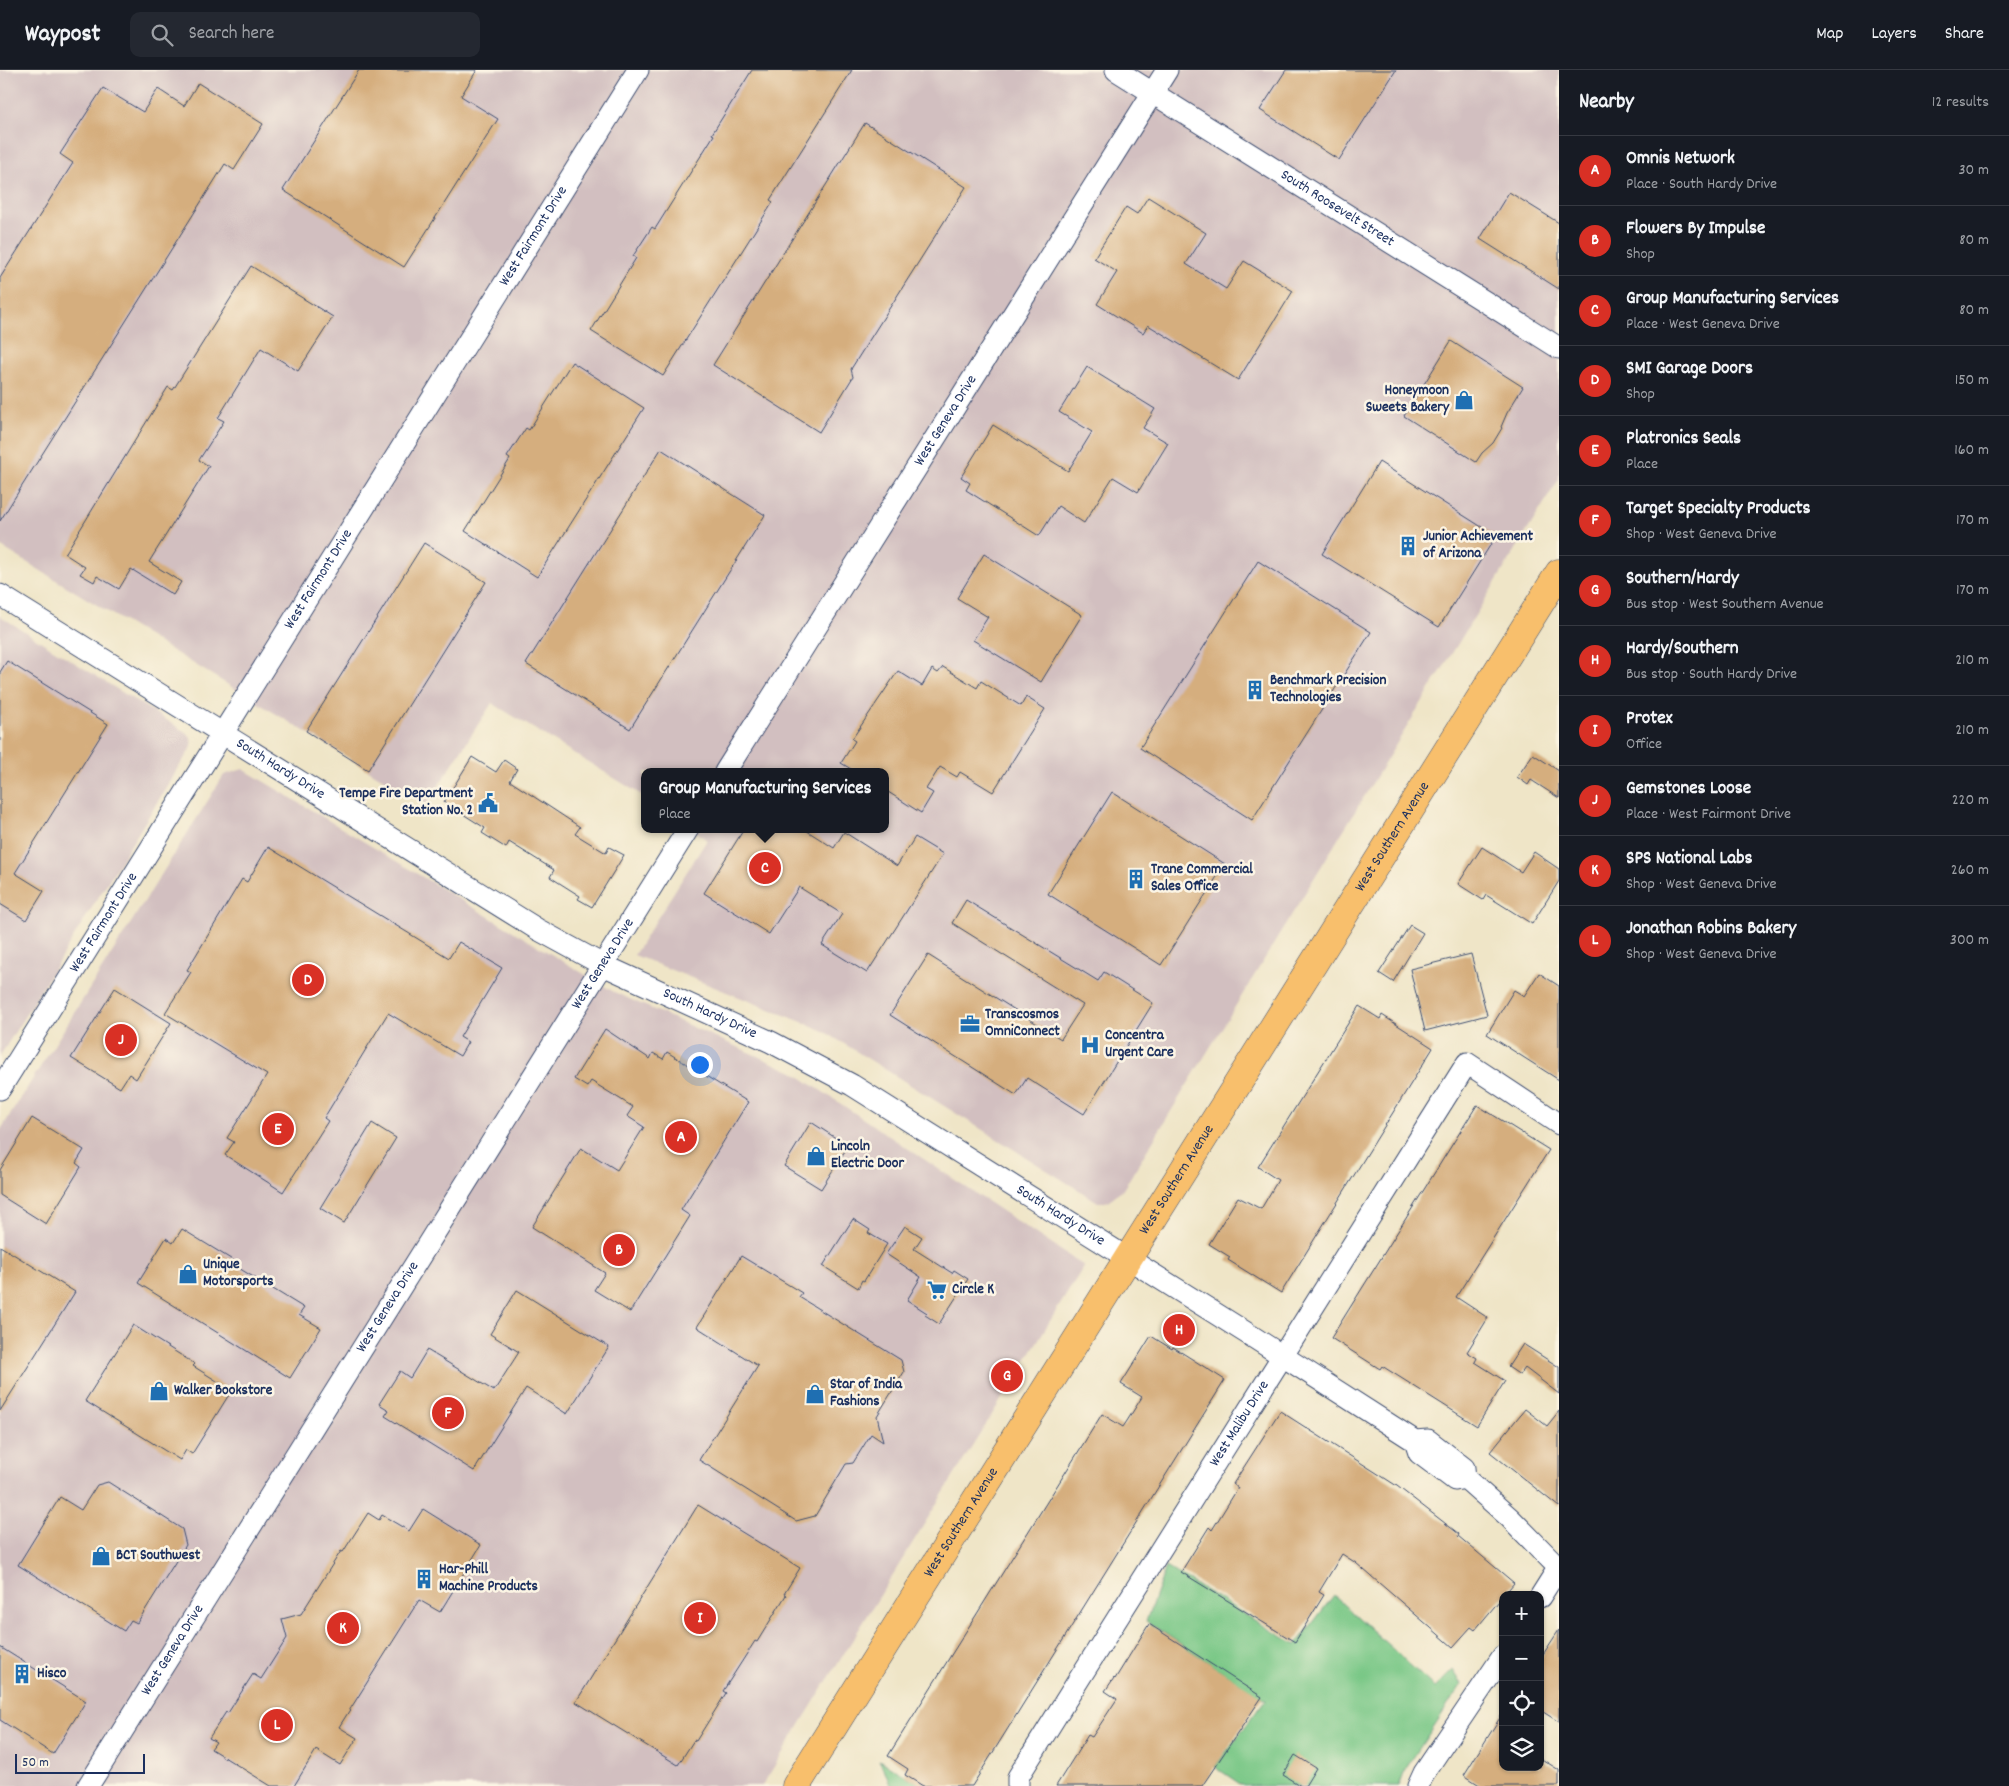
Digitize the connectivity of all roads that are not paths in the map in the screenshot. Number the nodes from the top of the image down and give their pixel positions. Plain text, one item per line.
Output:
1 (638, 70) edge
2 (1116, 70) edge
3 (1167, 70) edge
4 (1153, 92) junction
5 (1559, 348) edge
6 (1559, 573) edge
7 (0, 595) edge
8 (223, 734) junction
9 (727, 768) edge
10 (686, 833) edge
11 (603, 965) junction
12 (0, 1089) edge
13 (1559, 1124) edge
14 (1128, 1258) junction
15 (1282, 1355) junction
16 (1559, 1567) edge
17 (1544, 1591) edge
18 (1499, 1662) edge
19 (88, 1786) edge
20 (796, 1786) edge
21 (1018, 1786) edge
22 (1418, 1786) edge

1 - 8 street, West Fairmont Drive
2 - 4 street, South Roosevelt Street
3 - 4 street, West Geneva Drive
4 - 5 street, South Roosevelt Street
4 - 9 street, West Geneva Drive
6 - 14 main road, West Southern Avenue
7 - 8 street, South Hardy Drive
8 - 11 street, South Hardy Drive
8 - 12 street, West Fairmont Drive
10 - 11 street, West Geneva Drive
11 - 14 street, South Hardy Drive
11 - 19 street, West Geneva Drive
13 - 15 street, West Malibu Drive
14 - 15 street, South Hardy Drive
14 - 20 main road, West Southern Avenue
15 - 16 street, South Hardy Drive
15 - 21 street, West Malibu Drive
16 - 17 street
18 - 22 street

